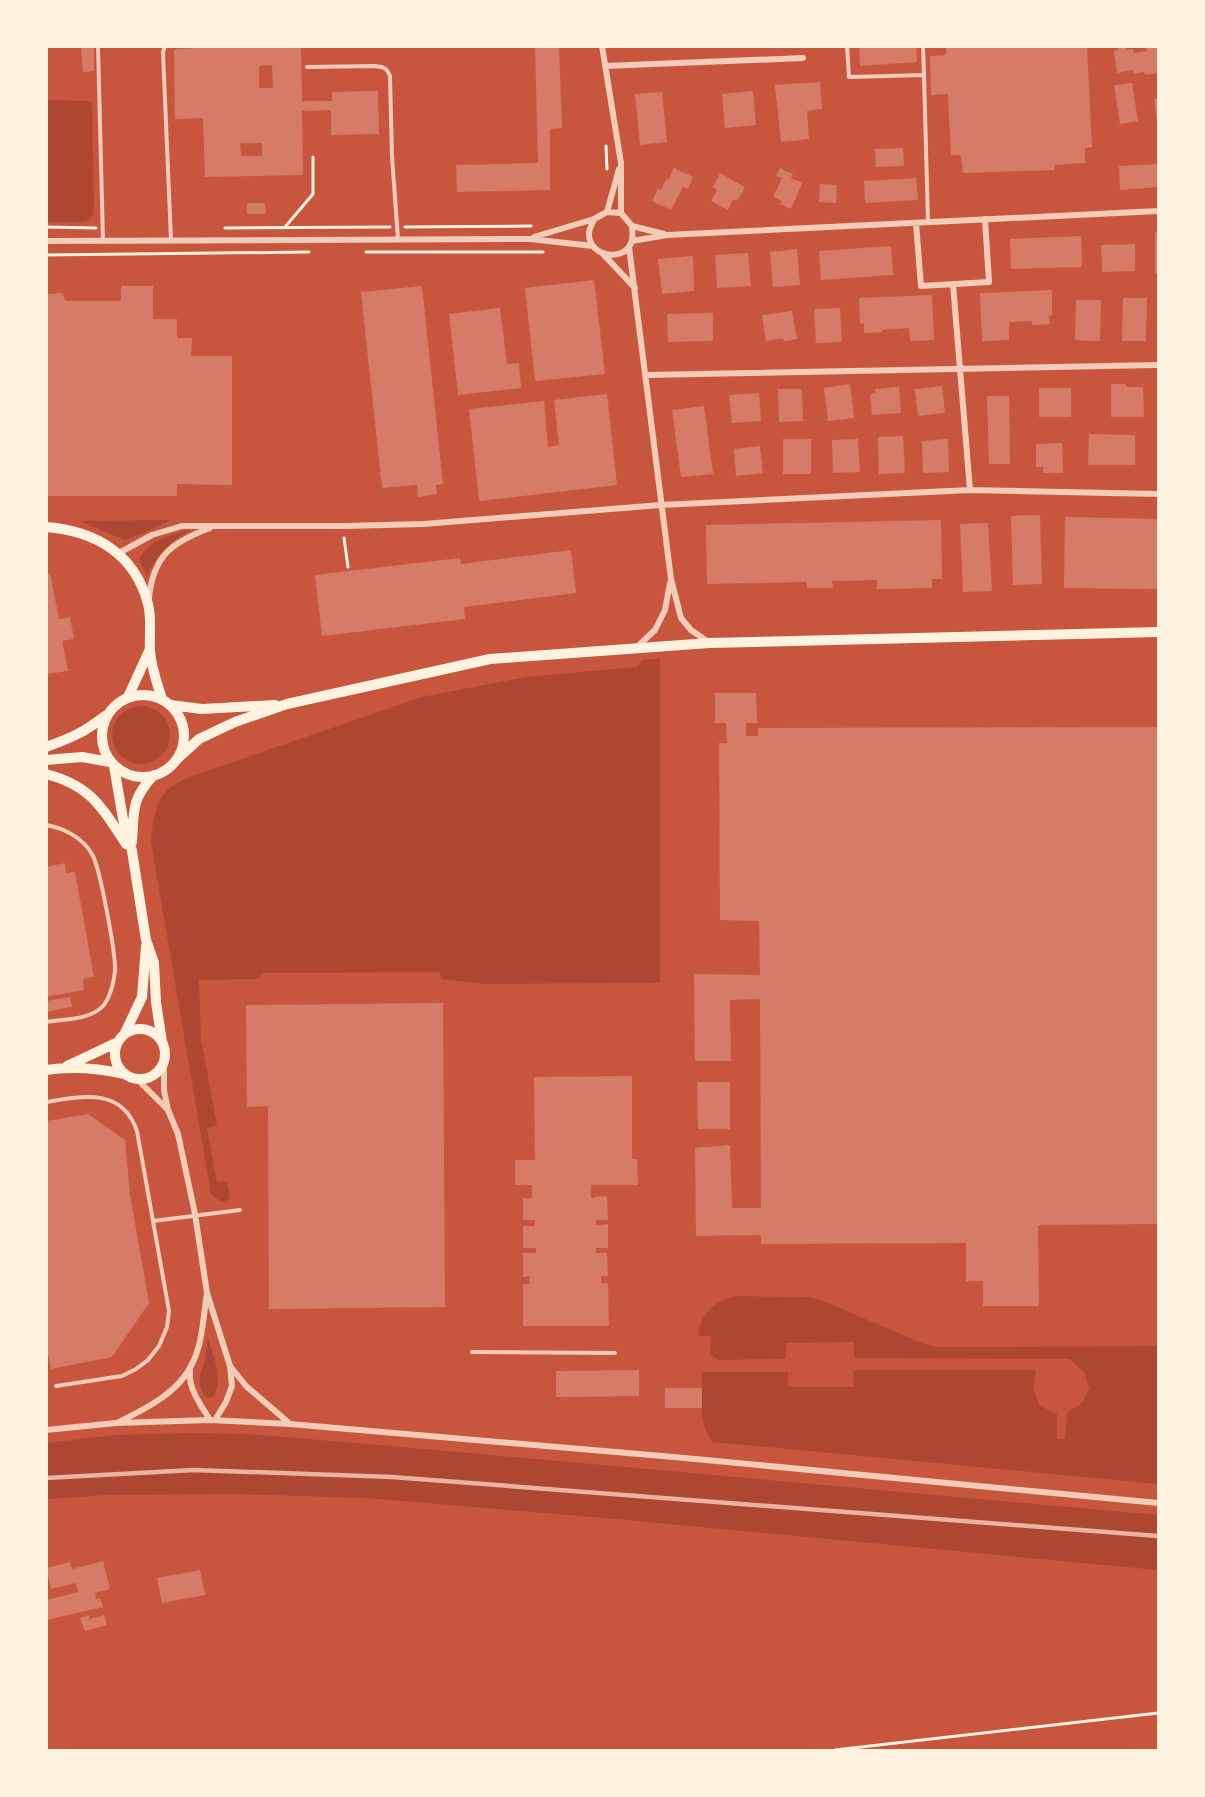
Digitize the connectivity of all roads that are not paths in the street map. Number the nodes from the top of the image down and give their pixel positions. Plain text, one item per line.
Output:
1 (98, 46) edge
2 (165, 46) edge
3 (602, 46) edge
4 (847, 46) edge
5 (923, 46) edge
6 (803, 58) dead end
7 (604, 66) junction
8 (307, 67) dead end
9 (924, 75) junction
10 (621, 163) junction
11 (1158, 211) edge
12 (607, 212) junction
13 (621, 213) junction
14 (594, 219) junction
15 (985, 219) junction
16 (916, 222) junction
17 (928, 222) junction
18 (632, 226) junction
19 (667, 235) junction
20 (398, 239) junction
21 (530, 239) junction
22 (46, 240) edge
23 (103, 240) junction
24 (171, 240) junction
25 (631, 244) junction
26 (593, 246) junction
27 (603, 254) junction
28 (953, 284) junction
29 (635, 289) junction
30 (1158, 365) edge
31 (960, 369) junction
32 (646, 375) junction
33 (970, 490) junction
34 (1158, 494) edge
35 (661, 505) junction
36 (214, 526) junction
37 (46, 527) edge
38 (119, 554) junction
39 (671, 579) junction
40 (148, 604) junction
41 (1158, 632) edge
42 (709, 643) junction
43 (637, 647) junction
44 (150, 649) junction
45 (128, 697) junction
46 (166, 702) junction
47 (287, 704) junction
48 (108, 714) junction
49 (46, 747) edge
50 (177, 759) junction
51 (46, 760) edge
52 (112, 764) junction
53 (46, 774) edge
54 (154, 775) junction
55 (46, 825) edge
56 (132, 851) junction
57 (146, 940) junction
58 (46, 1022) edge
59 (121, 1037) junction
60 (162, 1042) junction
61 (164, 1061) junction
62 (64, 1067) junction
63 (46, 1070) edge
64 (124, 1074) junction
65 (137, 1079) junction
66 (46, 1102) edge
67 (168, 1110) junction
68 (240, 1210) dead end
69 (195, 1214) junction
70 (153, 1221) junction
71 (207, 1293) junction
72 (472, 1352) dead end
73 (615, 1353) dead end
74 (230, 1366) junction
75 (190, 1367) junction
76 (56, 1386) dead end
77 (212, 1420) junction
78 (116, 1423) junction
79 (290, 1424) junction
80 (46, 1430) edge
81 (1158, 1503) edge

1 - 23 lane
2 - 24 lane
3 - 7 street
4 - 9 lane
5 - 9 lane
6 - 7 street
7 - 10 street
8 - 20 lane
9 - 17 lane
10 - 12 street
10 - 13 street
11 - 15 street
12 - 13 street
12 - 14 street
13 - 18 street
14 - 21 street
14 - 26 street
15 - 17 street
15 - 28 street
16 - 17 street
16 - 19 street
16 - 28 street
18 - 19 street
18 - 25 street
19 - 25 street
20 - 21 street
20 - 24 street
21 - 26 street
22 - 23 street
23 - 24 street
25 - 27 street
25 - 29 street
26 - 27 street
27 - 29 street
28 - 31 street
29 - 32 street
30 - 31 street
31 - 32 street
31 - 33 street
32 - 35 street
33 - 34 street
33 - 35 street
35 - 36 street
35 - 39 street
36 - 38 street
36 - 40 street
37 - 38 main road
38 - 40 main road
39 - 42 street
39 - 43 street
40 - 44 main road
41 - 42 main road
42 - 43 main road
43 - 47 main road
44 - 45 main road
44 - 46 main road
45 - 46 main road
45 - 48 main road
46 - 47 main road
46 - 50 main road
47 - 50 main road
48 - 49 main road
48 - 52 main road
50 - 54 main road
51 - 52 main road
52 - 54 main road
52 - 56 main road
53 - 56 main road
54 - 56 main road
55 - 58 lane
56 - 57 main road
57 - 59 main road
57 - 60 main road
59 - 60 main road
59 - 62 main road
59 - 64 main road
60 - 61 main road
61 - 65 main road
61 - 67 street
62 - 63 main road
62 - 64 main road
64 - 65 main road
65 - 67 street
66 - 70 lane
67 - 69 street
68 - 69 lane
69 - 70 lane
69 - 71 street
70 - 76 lane
71 - 74 street
71 - 75 street
72 - 73 lane
74 - 77 street
74 - 79 street
75 - 77 street
75 - 78 street
77 - 78 street
77 - 79 street
78 - 80 street
79 - 81 street

